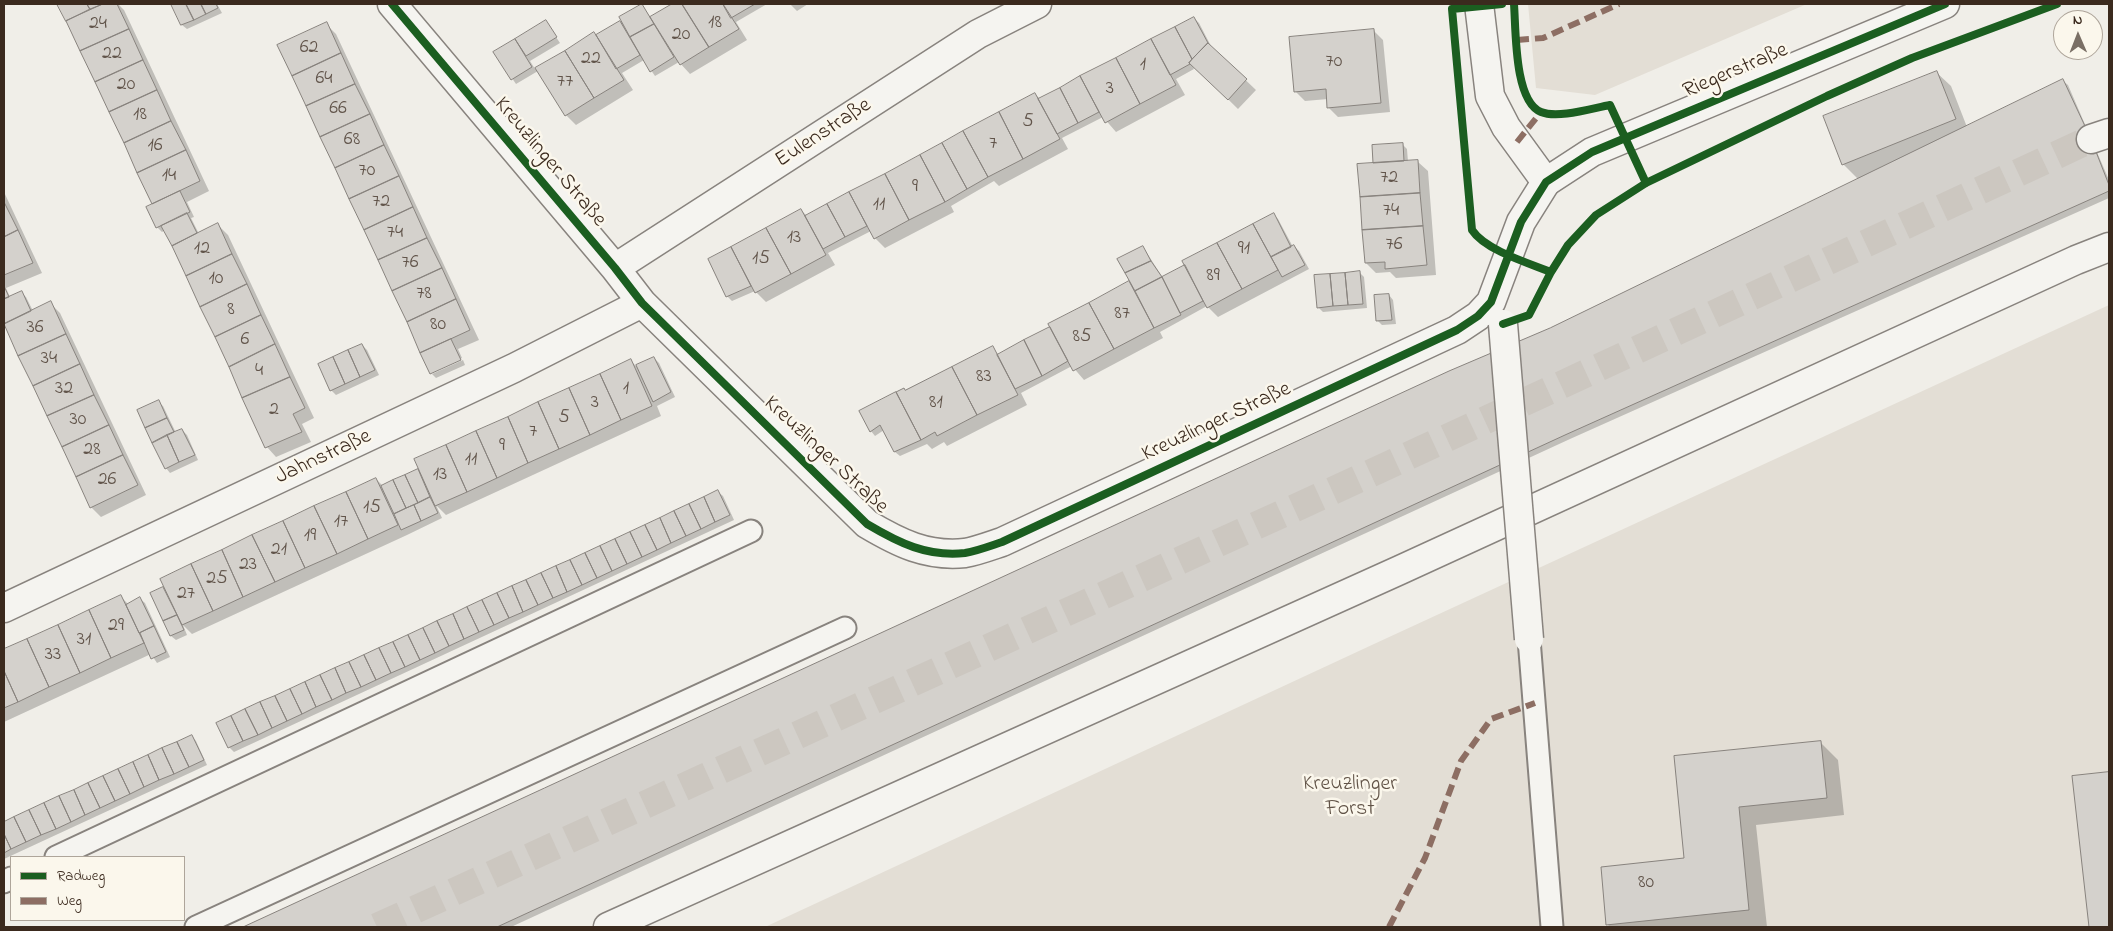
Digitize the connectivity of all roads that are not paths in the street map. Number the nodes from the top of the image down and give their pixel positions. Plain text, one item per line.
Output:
1 (392, 4) edge
2 (1036, 4) edge
3 (1479, 4) edge
4 (1945, 4) edge
5 (1546, 182) junction
6 (2109, 247) edge
7 (615, 268) junction
8 (642, 303) junction
9 (1497, 313) junction
10 (750, 531) dead end
11 (4, 608) edge
12 (845, 628) dead end
13 (1529, 639) joint
14 (58, 856) edge
15 (196, 927) edge
16 (608, 927) edge
17 (1552, 927) edge

1 - 7 main road, Kreuzlinger Straße
2 - 7 main road, Eulenstraße
3 - 5 main road
4 - 5 main road, Riegerstraße
5 - 9 main road, Kreuzlinger Straße
6 - 16 main road
7 - 8 main road, Kreuzlinger Straße
8 - 9 main road, Kreuzlinger Straße
8 - 11 main road, Jahnstraße
9 - 13 main road, bridge
10 - 14 lane
12 - 15 lane
13 - 17 lane

